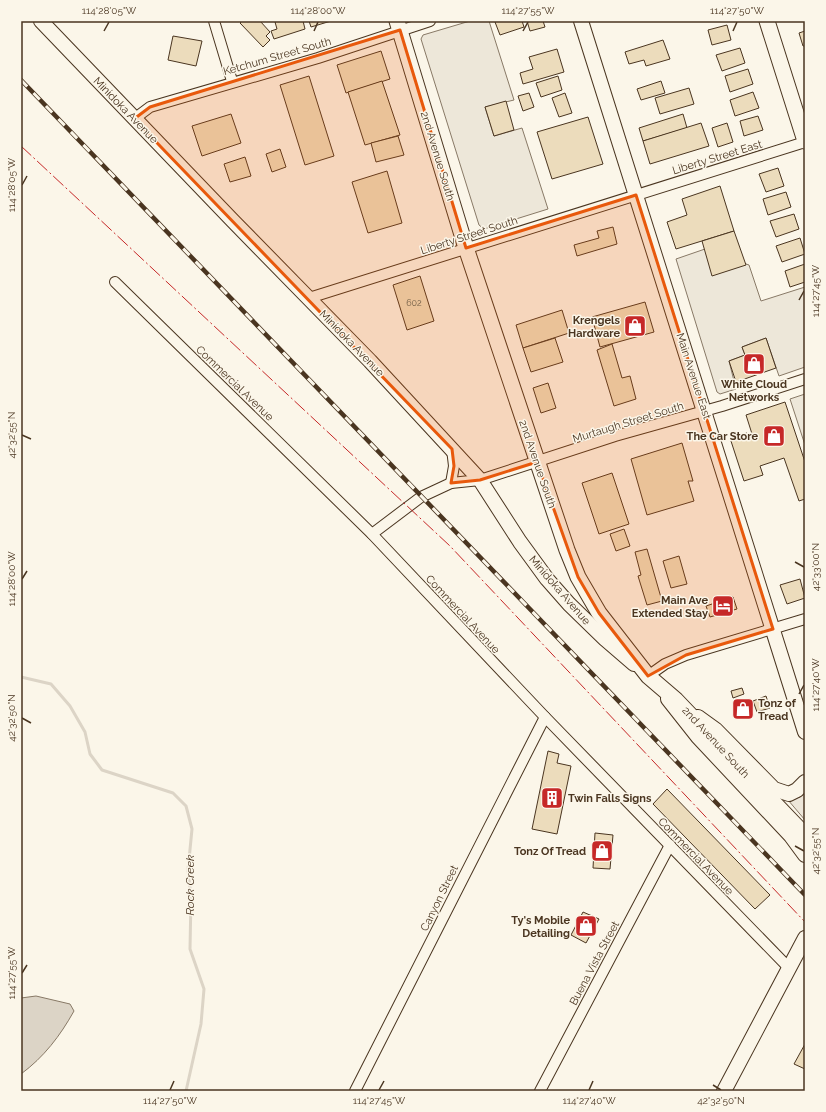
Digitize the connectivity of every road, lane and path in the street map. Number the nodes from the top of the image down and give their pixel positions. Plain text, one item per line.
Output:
1 (41, 21) edge
2 (214, 21) edge
3 (430, 21) edge
4 (581, 21) edge
5 (767, 21) edge
6 (399, 26) edge
7 (232, 82) junction
8 (134, 119) junction
9 (805, 142) edge
10 (636, 195) junction
11 (466, 248) junction
12 (114, 282) dead end
13 (309, 298) junction
14 (805, 379) edge
15 (705, 411) junction
16 (452, 449) junction
17 (537, 462) junction
18 (480, 480) junction
19 (451, 483) junction
20 (372, 534) junction
21 (805, 619) edge
22 (773, 629) junction
23 (651, 680) junction
24 (676, 700) junction
25 (545, 717) junction
26 (805, 732) edge
27 (805, 782) edge
28 (805, 835) edge
29 (670, 846) junction
30 (805, 855) edge
31 (805, 930) edge
32 (805, 938) edge
33 (796, 955) junction
34 (789, 968) junction
35 (356, 1090) edge
36 (540, 1091) edge
37 (724, 1091) edge

1 - 8 street, Minidoka Avenue
2 - 7 street
3 - 6 street, Ketchum Street South
4 - 10 street, Main Avenue East
5 - 9 main road
6 - 7 street, Ketchum Street South
6 - 11 main road, 2nd Avenue South
7 - 8 street, Ketchum Street South
8 - 13 street, Minidoka Avenue
9 - 10 street, Liberty Street East
10 - 11 street, Liberty Street South
10 - 15 street, Main Avenue East
11 - 13 street, Liberty Street South
11 - 17 main road, 2nd Avenue South
12 - 20 street, Commercial Avenue
13 - 16 street, Minidoka Avenue
14 - 15 street, Murtaugh Street South
15 - 17 street, Murtaugh Street South
15 - 22 street, Main Avenue East
16 - 18 street, Minidoka Avenue
16 - 19 street
17 - 18 street, Murtaugh Street South
17 - 23 main road, 2nd Avenue South
18 - 19 street, Murtaugh Street South
18 - 23 street, Minidoka Avenue
19 - 20 street, Murtaugh Street South
20 - 25 street, Commercial Avenue
21 - 22 street
22 - 23 street
22 - 26 street, Main Avenue East
23 - 24 main road, 2nd Avenue South
23 - 30 street, Minidoka Avenue
24 - 27 street
24 - 28 main road, 2nd Avenue South
25 - 29 street, Commercial Avenue
25 - 35 street, Canyon Street
29 - 34 street, Commercial Avenue
29 - 36 street, Buena Vista Street
31 - 33 street
32 - 33 street
33 - 34 street
34 - 37 street

